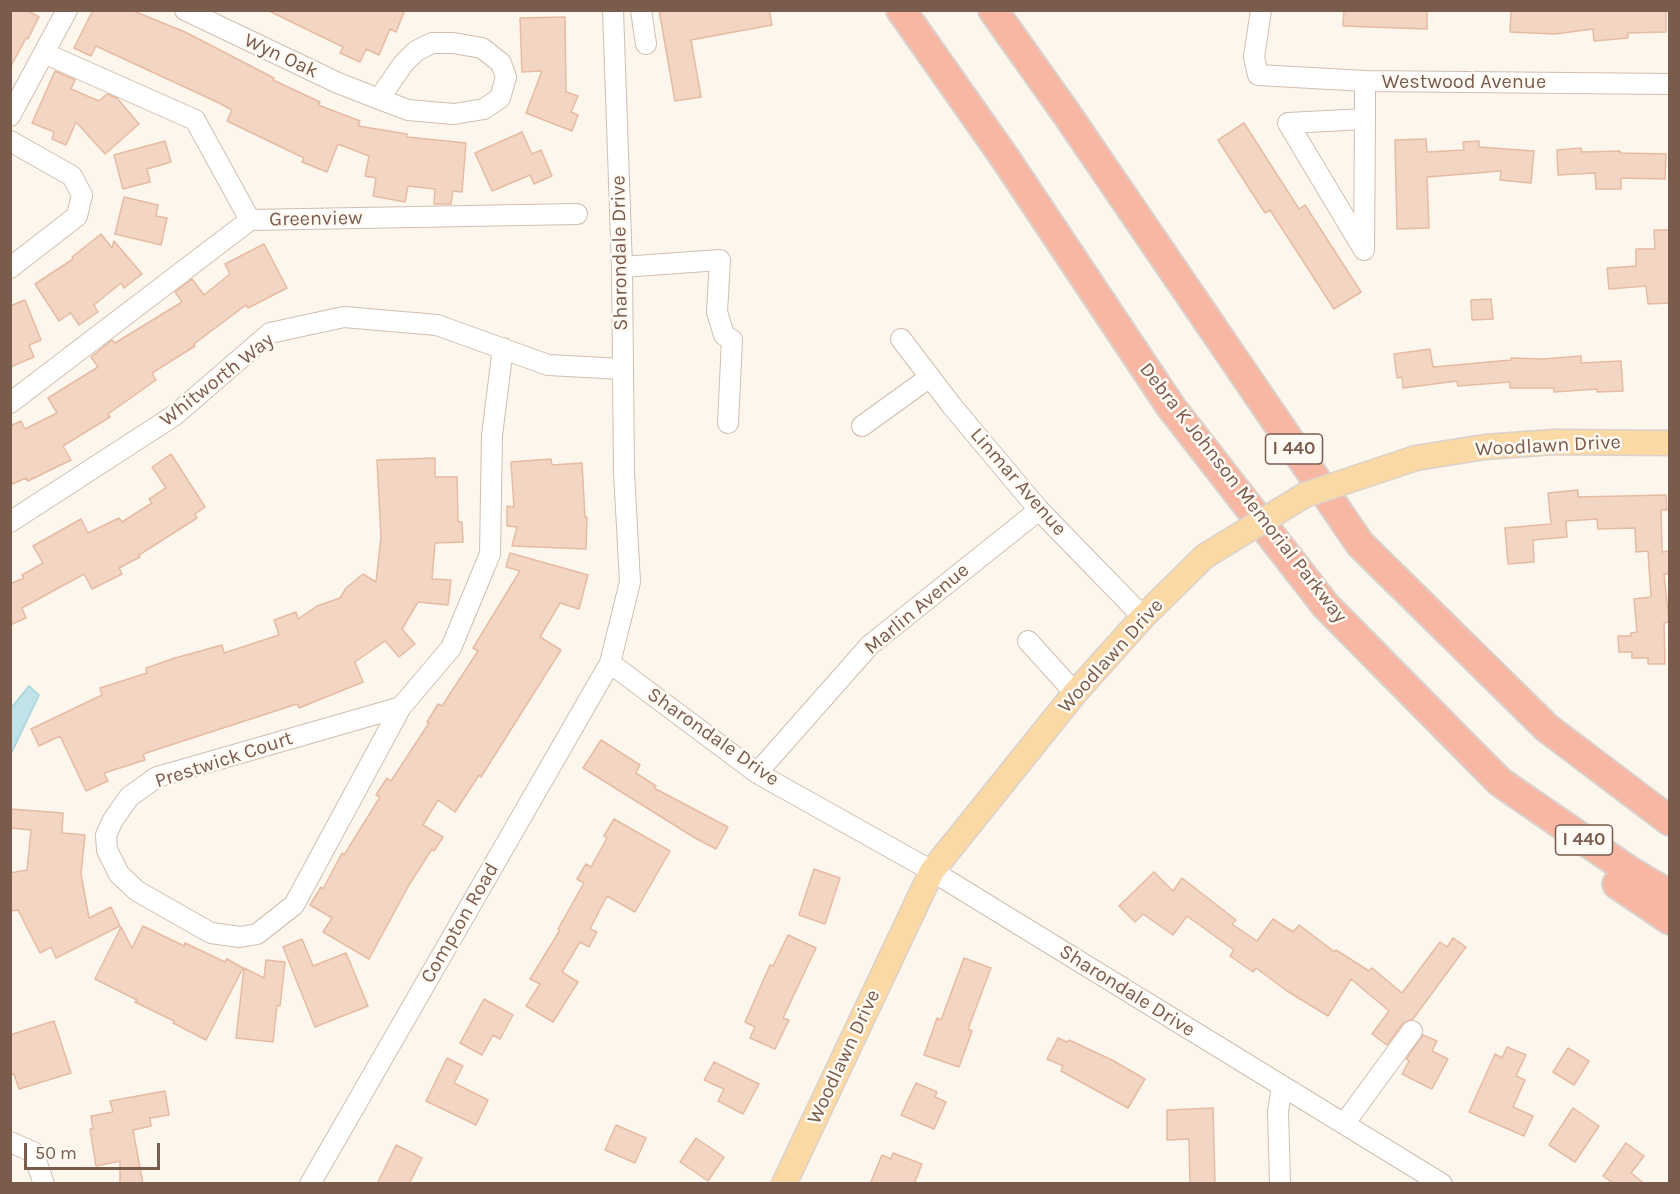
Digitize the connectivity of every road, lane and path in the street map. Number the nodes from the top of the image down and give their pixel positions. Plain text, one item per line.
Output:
1 (67, 10) edge
2 (185, 10) edge
3 (901, 10) edge
4 (993, 10) edge
5 (1261, 10) edge
6 (642, 15) edge
7 (614, 16) edge
8 (646, 44) dead end
9 (44, 53) junction
10 (1365, 81) junction
11 (1670, 84) edge
12 (379, 99) junction
13 (10, 116) edge
14 (1365, 119) junction
15 (10, 141) edge
16 (576, 214) dead end
17 (250, 220) junction
18 (622, 267) junction
19 (10, 268) edge
20 (901, 339) dead end
21 (503, 348) junction
22 (622, 369) junction
23 (930, 377) junction
24 (10, 403) edge
25 (729, 423) dead end
26 (862, 426) dead end
27 (1670, 442) edge
28 (1039, 510) junction
29 (10, 522) edge
30 (1143, 617) junction
31 (1028, 641) dead end
32 (610, 663) junction
33 (1075, 693) junction
34 (401, 707) junction
35 (757, 773) junction
36 (1500, 782) junction
37 (1670, 820) edge
38 (932, 871) junction
39 (1670, 895) edge
40 (1670, 920) edge
41 (1412, 1031) dead end
42 (1282, 1087) junction
43 (1344, 1124) junction
44 (10, 1142) edge
45 (318, 1180) edge
46 (44, 1184) edge
47 (784, 1184) edge
48 (1280, 1184) edge
49 (1442, 1184) edge

1 - 9 street
2 - 12 street, Wyn Oak
3 - 36 highway, Debra K Johnson Memorial Parkway / I 440
4 - 37 highway, I 440
5 - 10 street, Westwood Avenue
6 - 7 street
6 - 8 street
7 - 18 street, Sharondale Drive
9 - 13 street
9 - 17 street
10 - 11 street, Westwood Avenue
10 - 14 street
12 - 12 street, Wyn Oak
14 - 14 street
15 - 19 street
16 - 17 street, Greenview
17 - 24 street, Greenview
18 - 22 street, Sharondale Drive
18 - 25 street
20 - 23 street, Linmar Avenue
21 - 22 street, Whitworth Way
21 - 29 street, Whitworth Way
21 - 34 street, Prestwick Court
22 - 32 street, Sharondale Drive
23 - 26 street
23 - 28 street, Linmar Avenue
27 - 30 main road, Woodlawn Drive, bridge
28 - 30 street, Linmar Avenue
28 - 35 street, Marlin Avenue
30 - 33 main road, Woodlawn Drive
31 - 33 street
32 - 35 street, Sharondale Drive
32 - 45 street, Compton Road
33 - 38 main road, Woodlawn Drive
34 - 34 street, Prestwick Court
35 - 38 street, Sharondale Drive
36 - 39 highway, Debra K Johnson Memorial Parkway / I 440
36 - 40 highway
38 - 42 street, Sharondale Drive
38 - 47 main road, Woodlawn Drive
41 - 43 street
42 - 43 street, Sharondale Drive
42 - 48 street
43 - 49 street, Sharondale Drive
44 - 46 street

